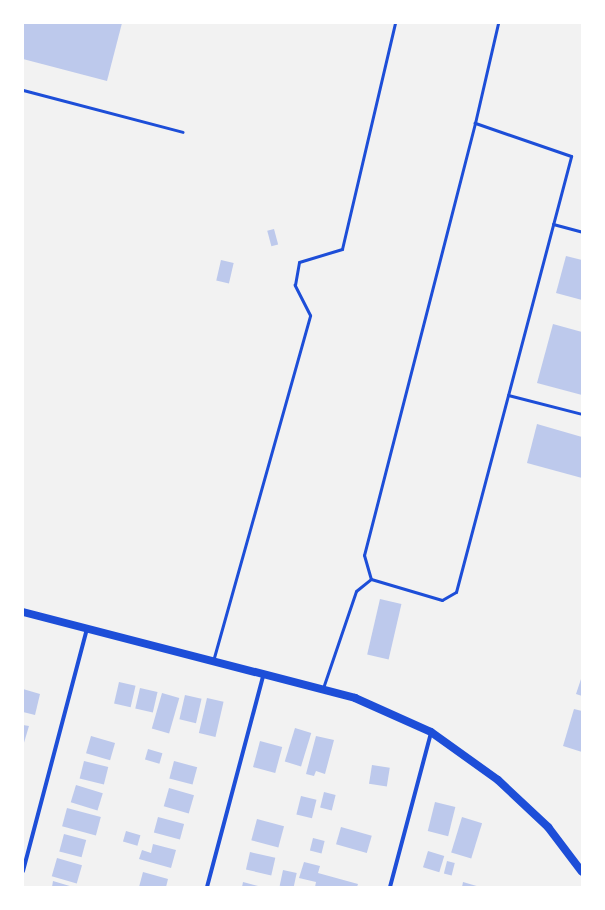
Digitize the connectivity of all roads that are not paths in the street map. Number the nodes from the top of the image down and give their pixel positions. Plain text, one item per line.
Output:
1 (395, 23) edge
2 (498, 23) edge
3 (23, 90) edge
4 (475, 123) junction
5 (183, 132) dead end
6 (553, 224) junction
7 (582, 232) edge
8 (508, 395) junction
9 (582, 414) edge
10 (371, 579) junction
11 (23, 612) edge
12 (87, 628) junction
13 (213, 662) junction
14 (263, 676) junction
15 (322, 690) junction
16 (432, 732) junction
17 (23, 871) edge
18 (582, 872) edge
19 (207, 887) edge
20 (390, 887) edge

1 - 13 lane
2 - 4 lane
3 - 5 lane
4 - 6 lane
4 - 10 lane
6 - 7 lane
6 - 8 lane
8 - 9 lane
8 - 10 lane
10 - 15 lane
11 - 12 main road
12 - 13 main road
12 - 17 street
13 - 14 main road
14 - 15 main road
14 - 19 street
15 - 16 main road
16 - 18 main road
16 - 20 street

